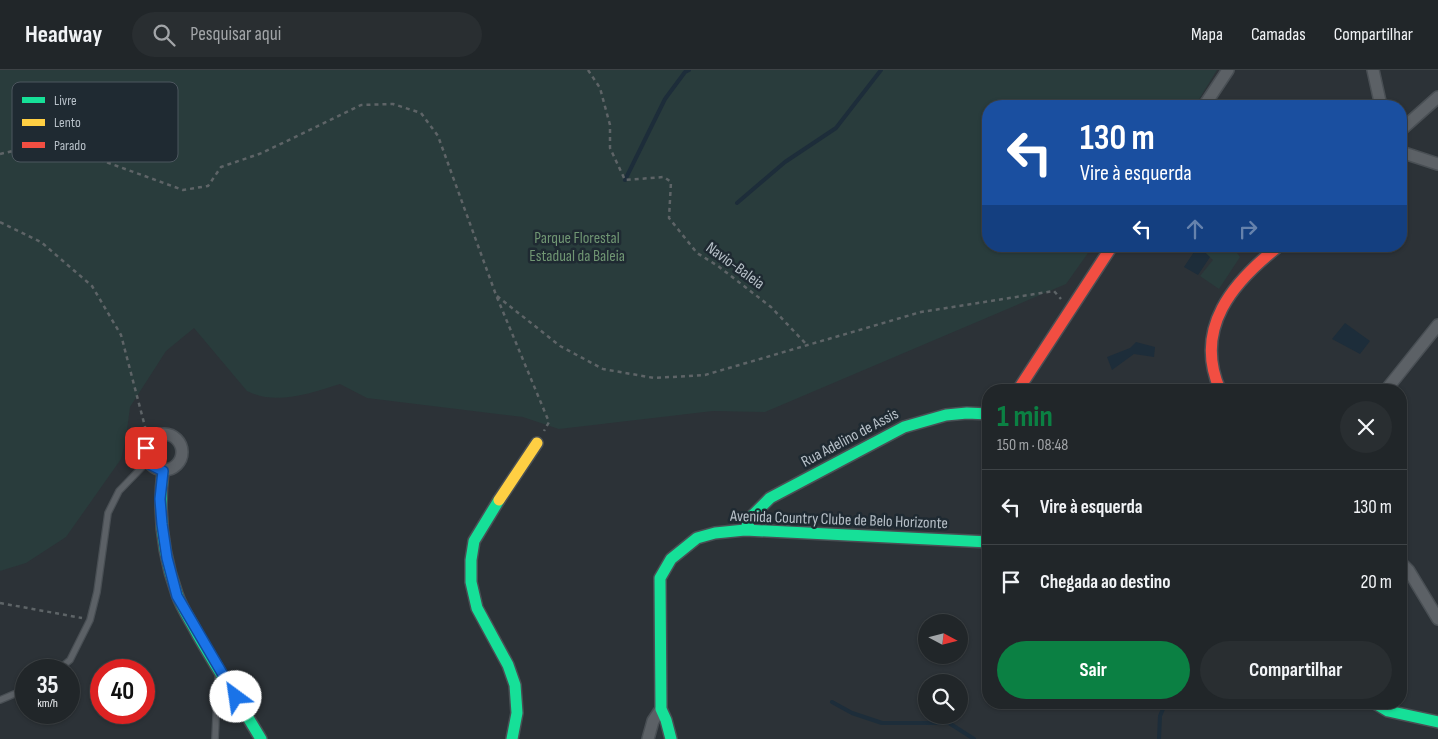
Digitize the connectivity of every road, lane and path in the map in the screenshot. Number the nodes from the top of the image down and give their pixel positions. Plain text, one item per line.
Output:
1 (588, 70) edge
2 (1228, 70) edge
3 (1373, 70) edge
4 (1438, 97) edge
5 (1208, 100) edge
6 (1380, 100) edge
7 (1407, 125) edge
8 (1407, 154) edge
9 (107, 162) edge
10 (1438, 164) edge
11 (0, 222) edge
12 (1108, 252) edge
13 (1271, 252) edge
14 (496, 295) junction
15 (1071, 308) junction
16 (1438, 325) edge
17 (807, 345) junction
18 (1022, 384) edge
19 (1217, 384) edge
20 (1391, 384) edge
21 (982, 413) edge
22 (149, 442) junction
23 (537, 443) joint
24 (148, 461) junction
25 (163, 471) junction
26 (745, 530) junction
27 (982, 542) edge
28 (1407, 569) edge
29 (0, 603) edge
30 (1438, 619) edge
31 (90, 620) junction
32 (70, 659) edge
33 (219, 669) junction
34 (15, 694) edge
35 (0, 700) edge
36 (661, 709) junction
37 (1386, 709) edge
38 (1438, 722) edge
39 (215, 739) edge
40 (261, 739) edge
41 (512, 739) edge
42 (648, 739) edge
43 (671, 739) edge

1 - 17 path, Navio-Baleia
2 - 5 street
3 - 6 street
4 - 7 street
8 - 10 street
9 - 14 path
11 - 22 path
12 - 15 street
13 - 19 street
14 - 17 path
14 - 23 path
15 - 17 path
15 - 18 street
16 - 20 street
21 - 26 street, Rua Adelino de Assis
22 - 24 street
22 - 25 street
23 - 41 street
24 - 25 street
24 - 31 lane
25 - 33 street
26 - 27 street, Avenida Country Clube de Belo Horizonte
26 - 36 street, Avenida Country Clube de Belo Horizonte
28 - 30 street
29 - 31 path
31 - 32 lane
33 - 39 lane
33 - 40 street
34 - 35 lane
36 - 42 street
36 - 43 street, Avenida Country Clube de Belo Horizonte
37 - 38 street

